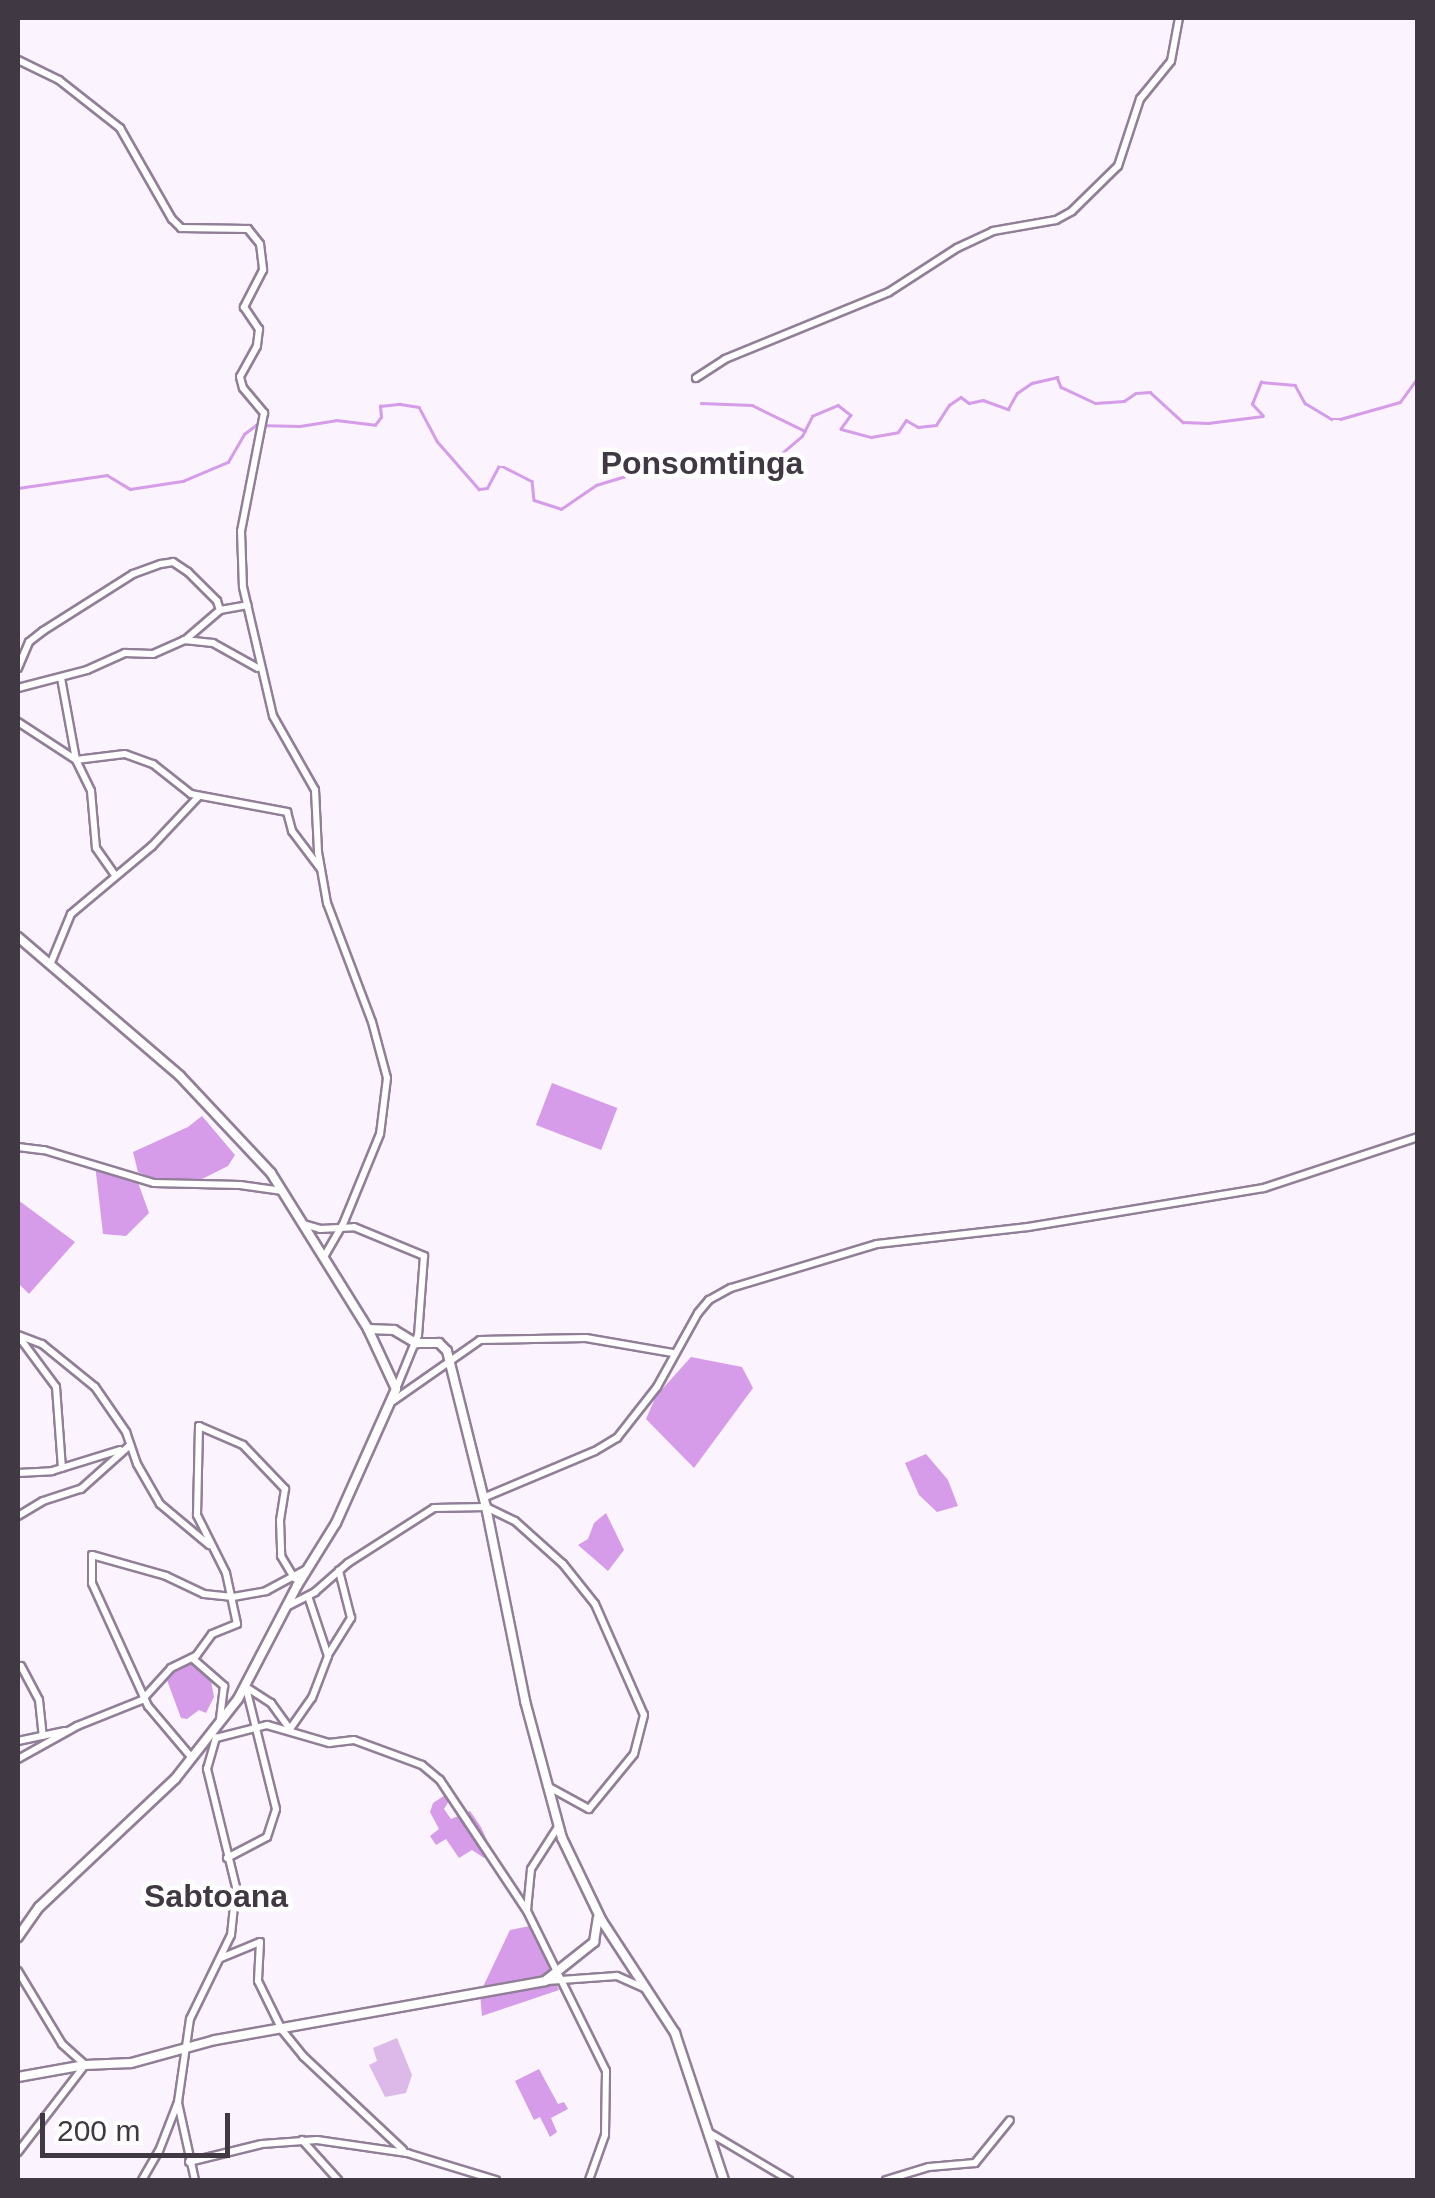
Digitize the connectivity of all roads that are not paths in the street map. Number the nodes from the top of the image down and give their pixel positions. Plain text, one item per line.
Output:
1 (1179, 18) edge
2 (18, 60) edge
3 (696, 378) dead end
4 (248, 605) junction
5 (220, 610) junction
6 (184, 640) junction
7 (18, 668) edge
8 (259, 668) junction
9 (61, 678) junction
10 (18, 688) edge
11 (18, 722) edge
12 (76, 760) junction
13 (198, 797) junction
14 (320, 868) junction
15 (115, 876) junction
16 (18, 936) edge
17 (50, 966) junction
18 (1418, 1137) edge
19 (18, 1147) edge
20 (283, 1191) junction
21 (304, 1224) junction
22 (343, 1224) junction
23 (323, 1258) junction
24 (368, 1329) junction
25 (18, 1335) edge
26 (416, 1343) junction
27 (673, 1353) junction
28 (451, 1362) junction
29 (396, 1389) junction
30 (393, 1401) junction
31 (130, 1445) junction
32 (62, 1468) junction
33 (18, 1473) edge
34 (484, 1503) junction
35 (18, 1516) edge
36 (210, 1546) junction
37 (306, 1569) junction
38 (339, 1570) junction
39 (294, 1578) junction
40 (308, 1596) junction
41 (234, 1597) junction
42 (285, 1608) junction
43 (328, 1656) junction
44 (192, 1658) junction
45 (21, 1666) dead end
46 (246, 1686) junction
47 (146, 1695) junction
48 (77, 1726) junction
49 (257, 1726) junction
50 (218, 1727) junction
51 (290, 1728) junction
52 (44, 1736) junction
53 (216, 1738) junction
54 (18, 1740) edge
55 (18, 1758) edge
56 (192, 1758) junction
57 (546, 1786) junction
58 (558, 1827) junction
59 (227, 1858) junction
60 (527, 1911) junction
61 (597, 1912) junction
62 (18, 1937) edge
63 (220, 1958) junction
64 (18, 1970) edge
65 (560, 1977) junction
66 (649, 1990) junction
67 (282, 2030) junction
68 (186, 2048) junction
69 (85, 2065) junction
70 (18, 2076) edge
71 (178, 2102) junction
72 (1010, 2120) dead end
73 (710, 2133) junction
74 (301, 2139) junction
75 (18, 2152) edge
76 (408, 2153) junction
77 (189, 2162) junction
78 (142, 2180) edge
79 (194, 2180) edge
80 (338, 2180) edge
81 (496, 2180) edge
82 (589, 2180) edge
83 (724, 2180) edge
84 (790, 2180) edge
85 (886, 2180) edge

1 - 3 street
2 - 4 street
4 - 5 street
4 - 8 street
5 - 6 street
5 - 7 street
6 - 8 street
6 - 9 street
8 - 14 street
9 - 10 street
9 - 12 street
11 - 12 street
12 - 13 street
12 - 15 street
13 - 14 street
13 - 15 street
14 - 22 street
15 - 17 street
16 - 17 street
17 - 20 street
18 - 27 street
19 - 20 street
20 - 21 street
21 - 22 street
21 - 23 street
22 - 23 street
22 - 26 street
23 - 24 street
24 - 26 street
24 - 29 street
25 - 31 street
25 - 32 street
26 - 28 street
26 - 29 street
27 - 28 street
27 - 34 street
28 - 30 street
28 - 34 street
29 - 30 street
30 - 37 street
31 - 32 street
31 - 35 street
31 - 36 street
32 - 33 street
34 - 38 street
34 - 57 street
34 - 57 street
36 - 39 street
36 - 41 street
37 - 39 street
37 - 42 street
38 - 40 street
38 - 43 street
39 - 41 street
40 - 42 street
40 - 43 street
41 - 44 street
41 - 47 street
42 - 46 street
43 - 51 street
44 - 47 street
44 - 50 street
45 - 52 street
46 - 49 street
46 - 50 street
46 - 51 street
47 - 48 street
47 - 56 street
48 - 52 street
48 - 55 street
49 - 51 street
49 - 53 street
49 - 59 street
50 - 53 street
50 - 56 street
51 - 60 street
52 - 54 street
53 - 59 street
56 - 62 street
57 - 58 street
58 - 60 street
58 - 61 street
59 - 63 street
60 - 65 street
61 - 65 street
61 - 66 street
63 - 67 street
63 - 68 street
64 - 69 street
65 - 66 street
65 - 67 street
65 - 82 street
66 - 73 street
67 - 68 street
67 - 76 street
68 - 69 street
68 - 71 street
69 - 70 street
69 - 75 street
71 - 77 street
71 - 78 street
72 - 85 street
73 - 83 street
73 - 84 street
74 - 76 street
74 - 77 street
74 - 80 street
76 - 81 street
77 - 79 street

